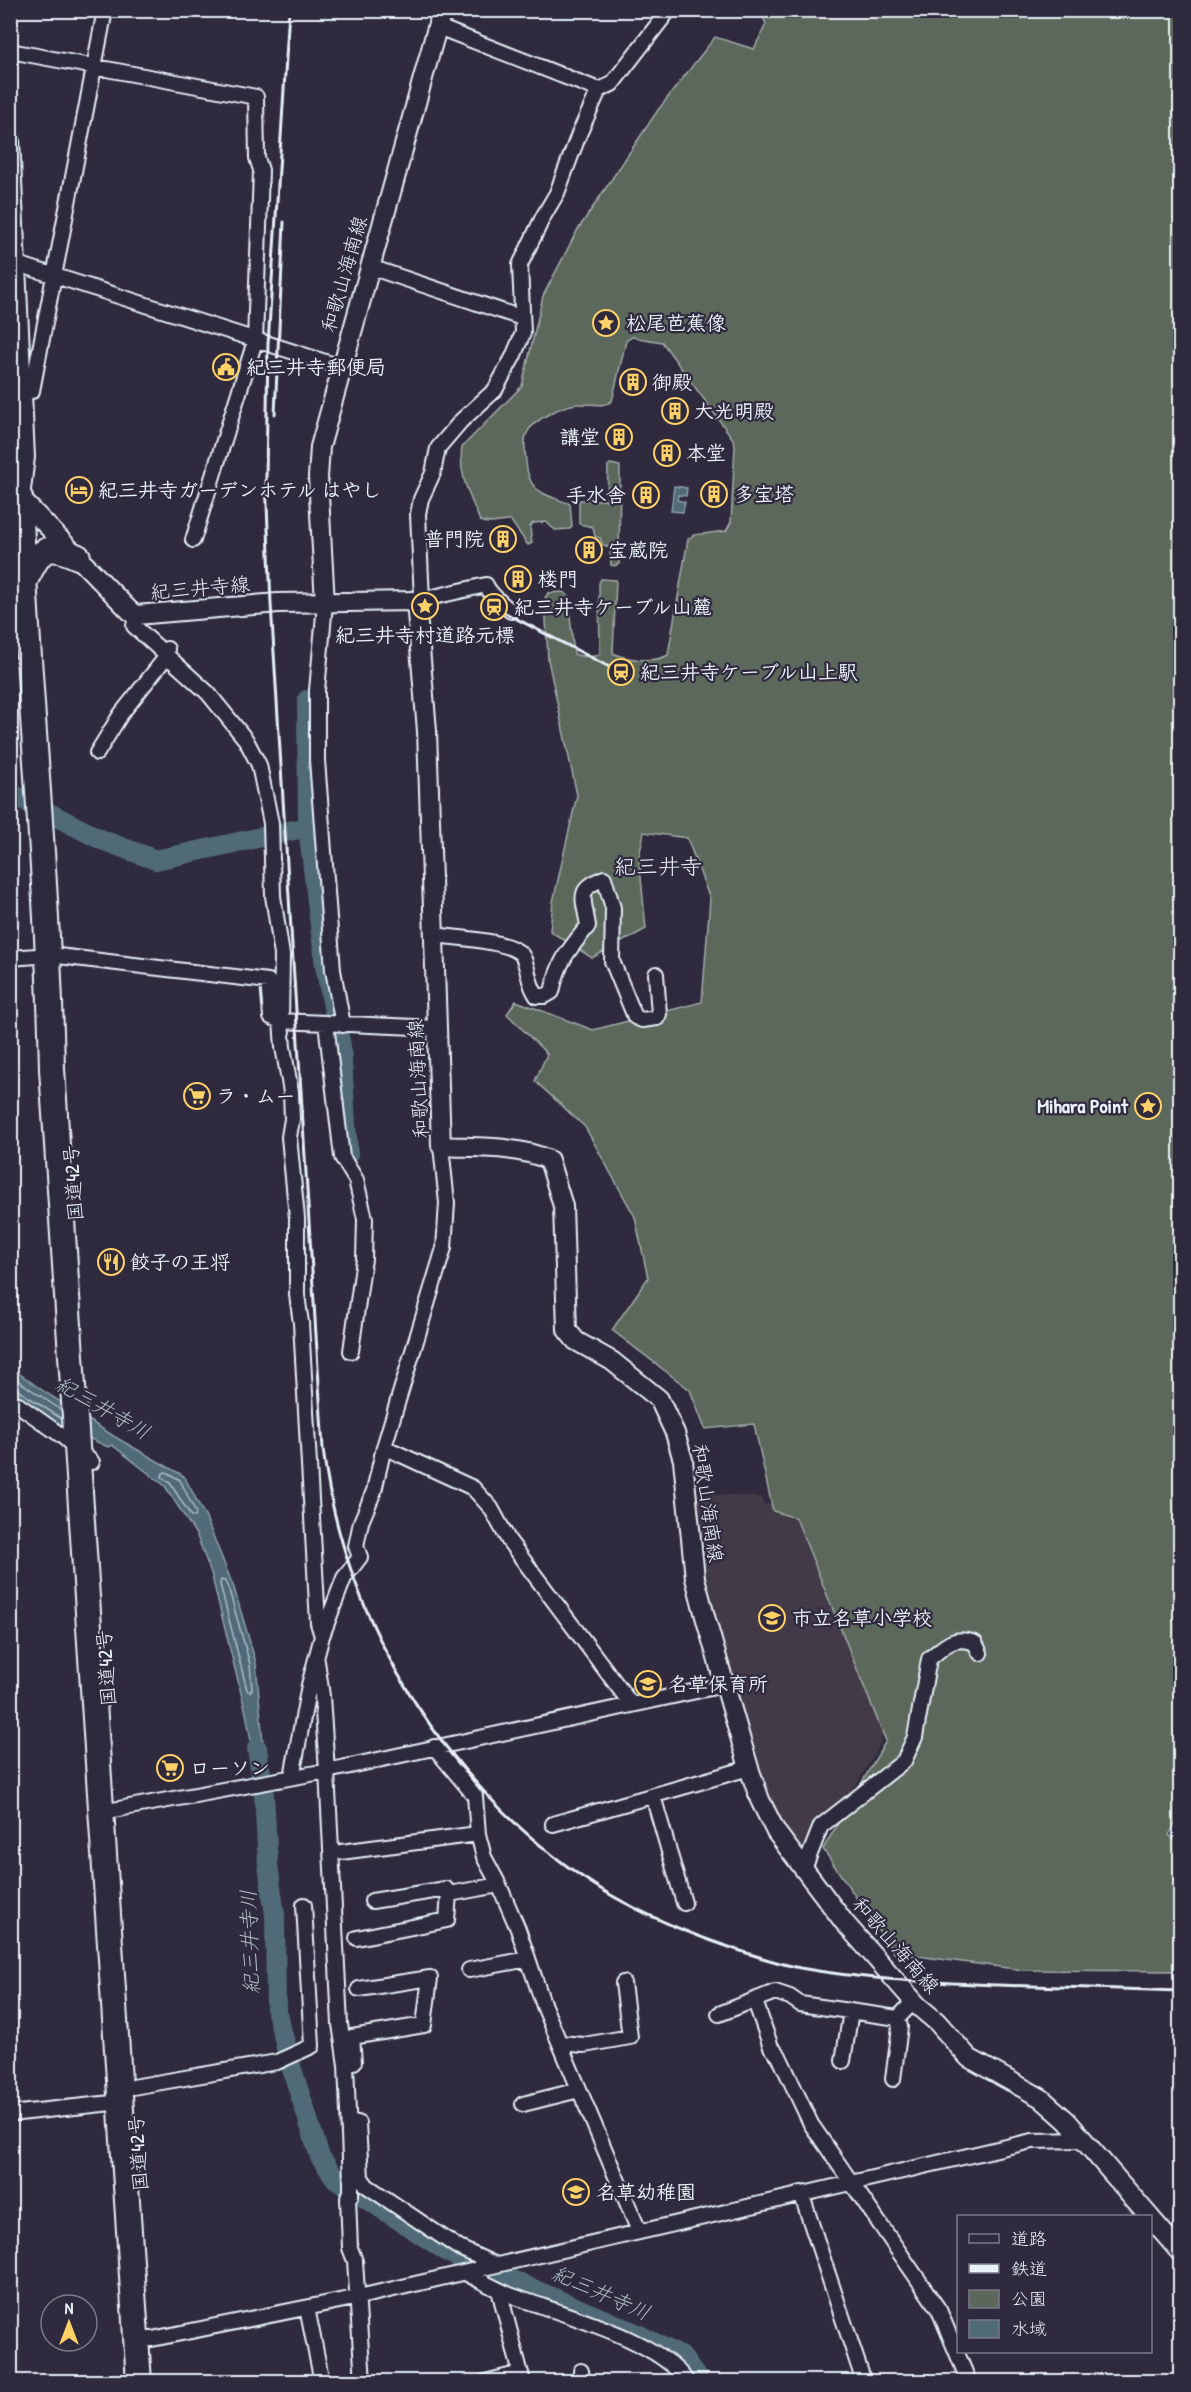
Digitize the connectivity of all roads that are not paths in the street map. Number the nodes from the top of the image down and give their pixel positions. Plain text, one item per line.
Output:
1 (105, 10) edge
2 (669, 10) edge
3 (440, 19) edge
4 (10, 51) edge
5 (95, 68) junction
6 (599, 90) junction
7 (10, 139) edge
8 (13, 266) edge
9 (370, 267) junction
10 (55, 276) junction
11 (522, 318) junction
12 (255, 341) junction
13 (341, 366) junction
14 (22, 393) junction
15 (10, 433) edge
16 (15, 494) edge
17 (193, 540) dead end
18 (78, 557) junction
19 (24, 584) junction
20 (419, 600) junction
21 (325, 604) junction
22 (511, 611) dead end
23 (139, 615) junction
24 (19, 641) edge
25 (166, 657) junction
26 (97, 753) dead end
27 (434, 935) junction
28 (50, 955) junction
29 (10, 958) edge
30 (656, 974) dead end
31 (281, 1021) junction
32 (326, 1023) junction
33 (343, 1025) junction
34 (437, 1028) junction
35 (441, 1146) junction
36 (351, 1351) dead end
37 (10, 1400) edge
38 (384, 1447) junction
39 (84, 1450) junction
40 (322, 1636) junction
41 (980, 1653) dead end
42 (317, 1661) junction
43 (724, 1684) junction
44 (632, 1704) junction
45 (434, 1747) junction
46 (749, 1768) junction
47 (327, 1771) junction
48 (292, 1777) junction
49 (653, 1796) junction
50 (109, 1810) junction
51 (553, 1824) dead end
52 (478, 1834) junction
53 (341, 1852) dead end
54 (804, 1869) junction
55 (499, 1885) junction
56 (449, 1894) junction
57 (372, 1902) dead end
58 (684, 1903) dead end
59 (304, 1905) dead end
60 (357, 1938) dead end
61 (528, 1959) junction
62 (469, 1970) dead end
63 (623, 1983) dead end
64 (358, 1989) dead end
65 (755, 2001) junction
66 (914, 2002) junction
67 (851, 2011) junction
68 (718, 2014) dead end
69 (898, 2018) junction
70 (560, 2043) junction
71 (843, 2061) dead end
72 (893, 2079) dead end
73 (579, 2090) junction
74 (128, 2094) junction
75 (523, 2104) dead end
76 (10, 2114) edge
77 (1084, 2140) junction
78 (850, 2182) junction
79 (801, 2193) junction
80 (1148, 2215) edge
81 (1152, 2219) edge
82 (639, 2231) junction
83 (1180, 2252) edge
84 (494, 2264) junction
85 (467, 2272) junction
86 (499, 2290) junction
87 (358, 2297) junction
88 (307, 2308) junction
89 (144, 2339) junction
90 (522, 2377) edge
91 (140, 2382) edge
92 (154, 2382) edge
93 (322, 2382) edge
94 (363, 2382) edge
95 (485, 2382) edge
96 (687, 2382) edge
97 (864, 2382) edge
98 (969, 2382) edge

1 - 5 street
2 - 6 street
3 - 6 street
3 - 9 main road, 和歌山海南線
4 - 5 street
5 - 10 street
5 - 12 street
6 - 11 street
7 - 8 main road
8 - 10 street
8 - 14 main road
9 - 11 street
9 - 13 main road, 和歌山海南線
10 - 12 street
10 - 14 street
11 - 20 street
12 - 13 street
12 - 17 street
13 - 21 main road, 和歌山海南線
14 - 16 main road
15 - 16 main road
16 - 18 main road, 紀三井寺線
16 - 19 highway, 国道42号
18 - 19 highway
18 - 23 main road, 紀三井寺線
19 - 24 highway, 国道42号
20 - 21 main road
20 - 22 street
20 - 27 main road, 和歌山海南線
21 - 23 main road, 紀三井寺線
21 - 33 street
23 - 25 street
24 - 28 highway, 国道42号
25 - 26 street
25 - 31 street
27 - 30 street
27 - 34 main road, 和歌山海南線
28 - 29 street
28 - 31 street
28 - 39 highway, 国道42号
31 - 32 street
31 - 40 street
32 - 33 street
32 - 36 street
33 - 34 street
34 - 35 main road, 和歌山海南線
35 - 38 street
35 - 43 main road, 和歌山海南線
37 - 39 street
38 - 40 street
38 - 44 street
39 - 50 highway, 国道42号
40 - 42 street
41 - 54 street
42 - 47 street
42 - 48 street
43 - 44 street
43 - 46 main road, 和歌山海南線
44 - 45 street
45 - 47 street
45 - 52 street
46 - 49 street
46 - 54 main road, 和歌山海南線
47 - 48 street
47 - 87 street
48 - 50 street
49 - 51 street
49 - 58 street
50 - 74 highway, 国道42号
52 - 53 street
52 - 55 street
54 - 66 main road, 和歌山海南線
55 - 56 street
55 - 61 street
56 - 57 street
56 - 60 street
59 - 74 street
61 - 62 street
61 - 70 street
63 - 70 street
64 - 84 street
65 - 67 street
65 - 68 street
65 - 78 street
66 - 69 street
66 - 77 main road, 和歌山海南線
67 - 69 street
67 - 71 street
69 - 72 street
70 - 73 street
73 - 75 street
73 - 82 street
74 - 76 street
74 - 89 highway, 国道42号
77 - 78 street
77 - 80 main road, 和歌山海南線
78 - 79 street
78 - 98 street
79 - 82 street
79 - 97 street
81 - 83 main road, 和歌山海南線
82 - 84 street
84 - 85 street
85 - 86 street
85 - 87 street
86 - 90 street
86 - 96 street
87 - 88 street
87 - 94 street
88 - 89 street
88 - 93 street
89 - 91 highway, 国道42号
89 - 92 highway, 国道42号
90 - 95 street

